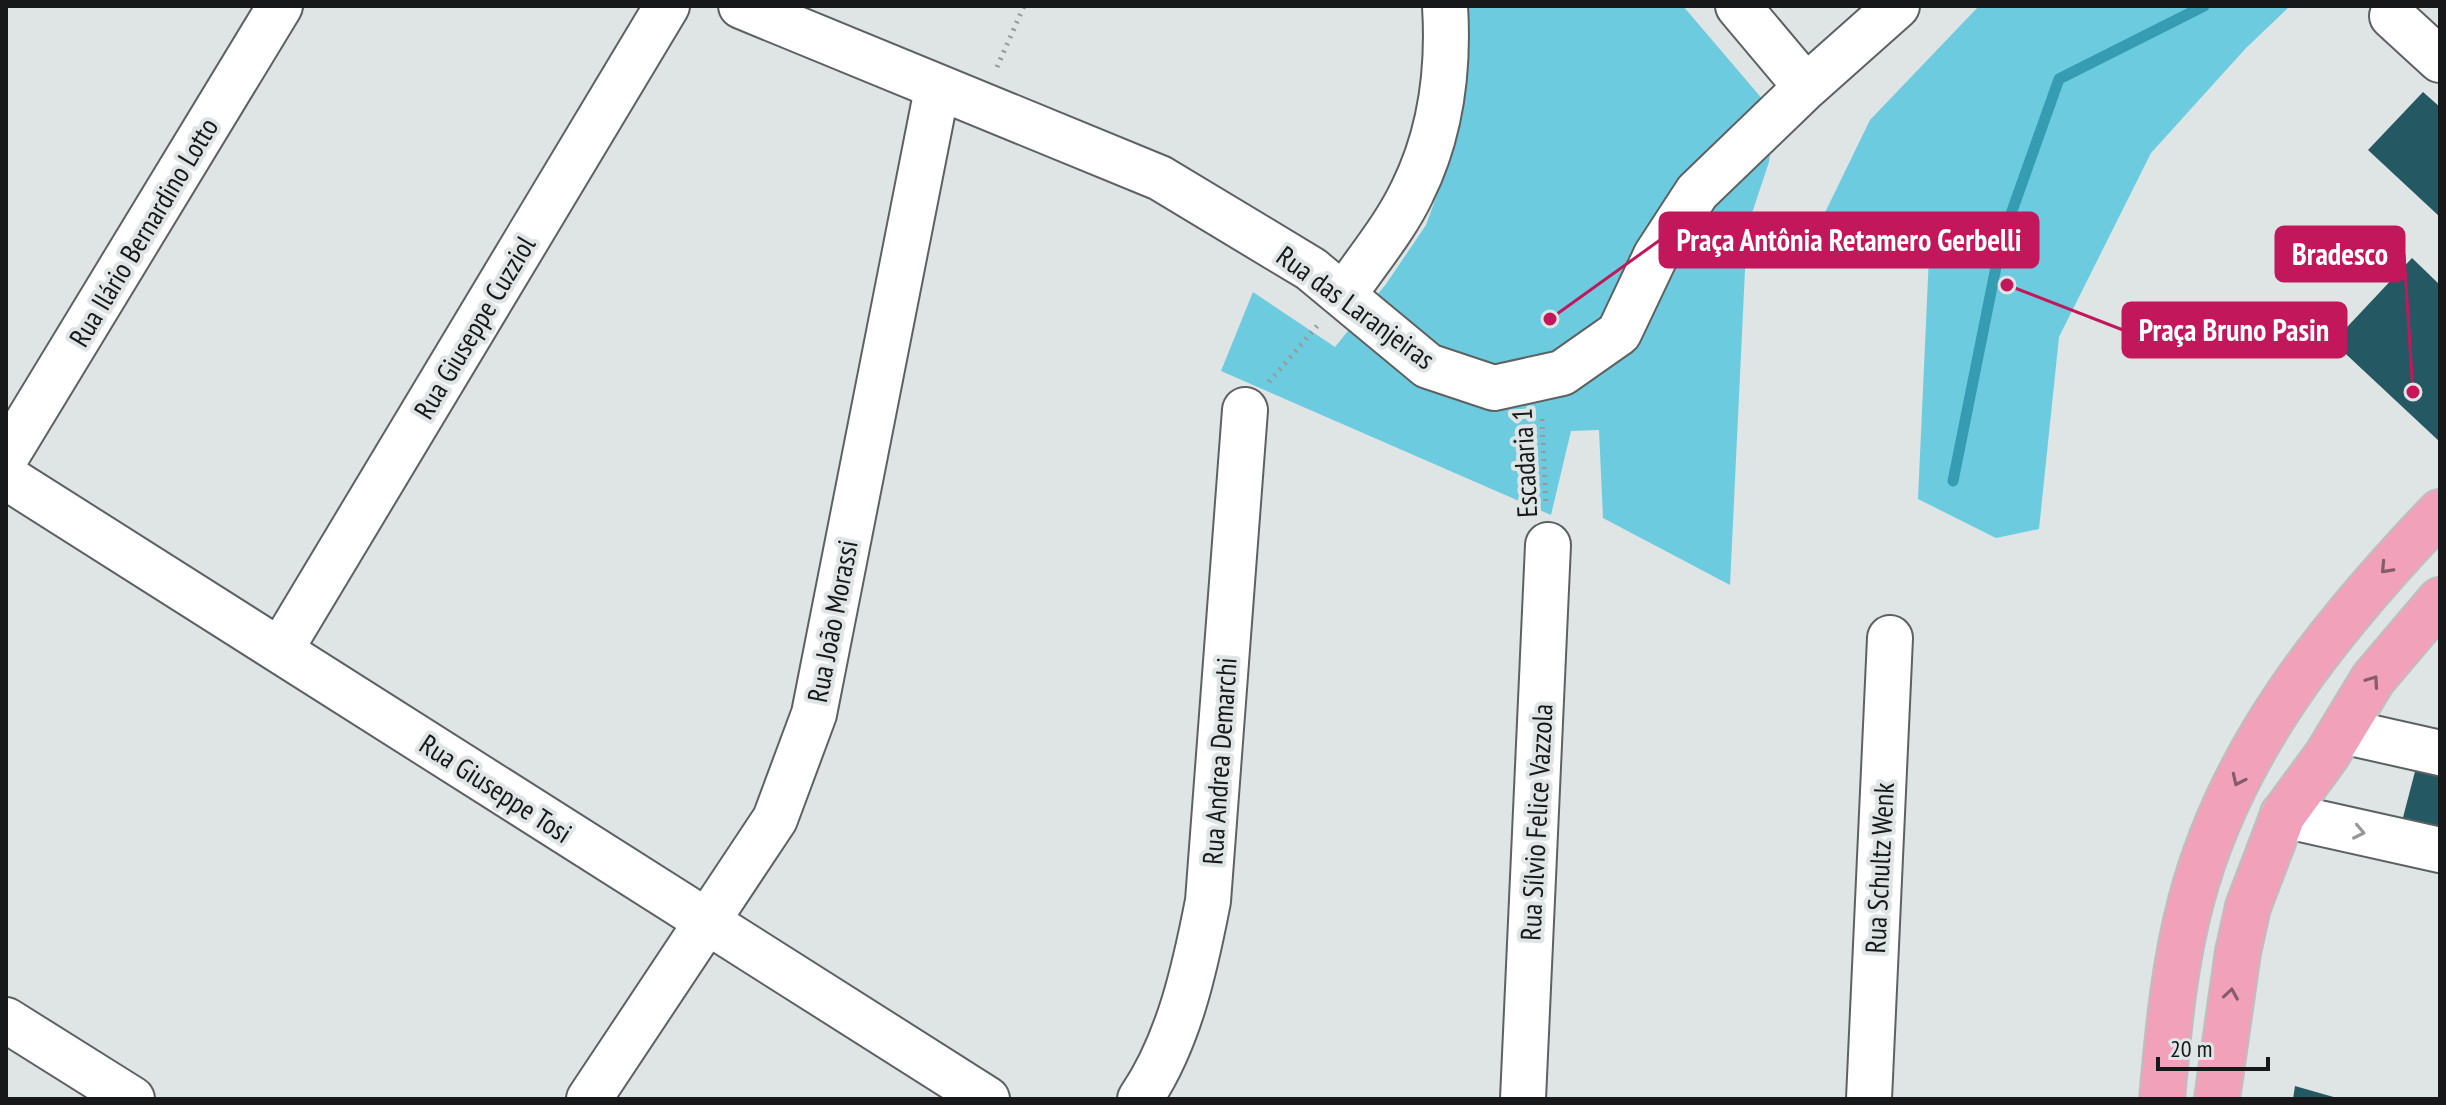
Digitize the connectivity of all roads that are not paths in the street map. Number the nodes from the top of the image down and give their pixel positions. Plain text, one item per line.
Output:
1 (280, 6) edge
2 (667, 6) edge
3 (741, 6) edge
4 (1445, 6) edge
5 (1738, 6) edge
6 (1897, 6) edge
7 (2392, 16) dead end
8 (2440, 60) edge
9 (1806, 87) junction
10 (937, 89) junction
11 (1344, 295) junction
12 (1245, 410) road end
13 (6, 457) edge
14 (6, 477) edge
15 (2440, 512) edge
16 (1548, 545) road end
17 (2440, 600) edge
18 (1890, 638) dead end
19 (281, 649) junction
20 (2342, 731) junction
21 (2440, 753) edge
22 (2283, 815) junction
23 (2440, 850) edge
24 (706, 922) junction
25 (6, 1020) edge
26 (132, 1099) edge
27 (589, 1099) edge
28 (987, 1099) edge
29 (1140, 1099) edge
30 (1523, 1099) edge
31 (1869, 1099) edge
32 (2162, 1099) edge
33 (2217, 1099) edge

1 - 13 street, Rua Ilário Bernardino Lotto
2 - 19 street, Rua Giuseppe Cuzziol
3 - 10 street, Rua das Laranjeiras
4 - 11 street
5 - 9 street
6 - 9 street, Rua das Laranjeiras
7 - 8 street
9 - 11 street, Rua das Laranjeiras
10 - 11 street, Rua das Laranjeiras
10 - 24 street, Rua João Morassi
12 - 29 street, Rua Andrea Demarchi
14 - 19 street, Rua Giuseppe Tosi
15 -> 32 main road
16 - 30 street, Rua Sílvio Felice Vazzola
20 -> 17 main road
18 - 31 street, Rua Schultz Wenk
19 - 24 street, Rua Giuseppe Tosi
20 - 21 street
20 - 22 main road
22 -> 23 street
33 -> 22 main road
24 - 27 street, Rua João Morassi
24 - 28 street, Rua Giuseppe Tosi
25 - 26 street

